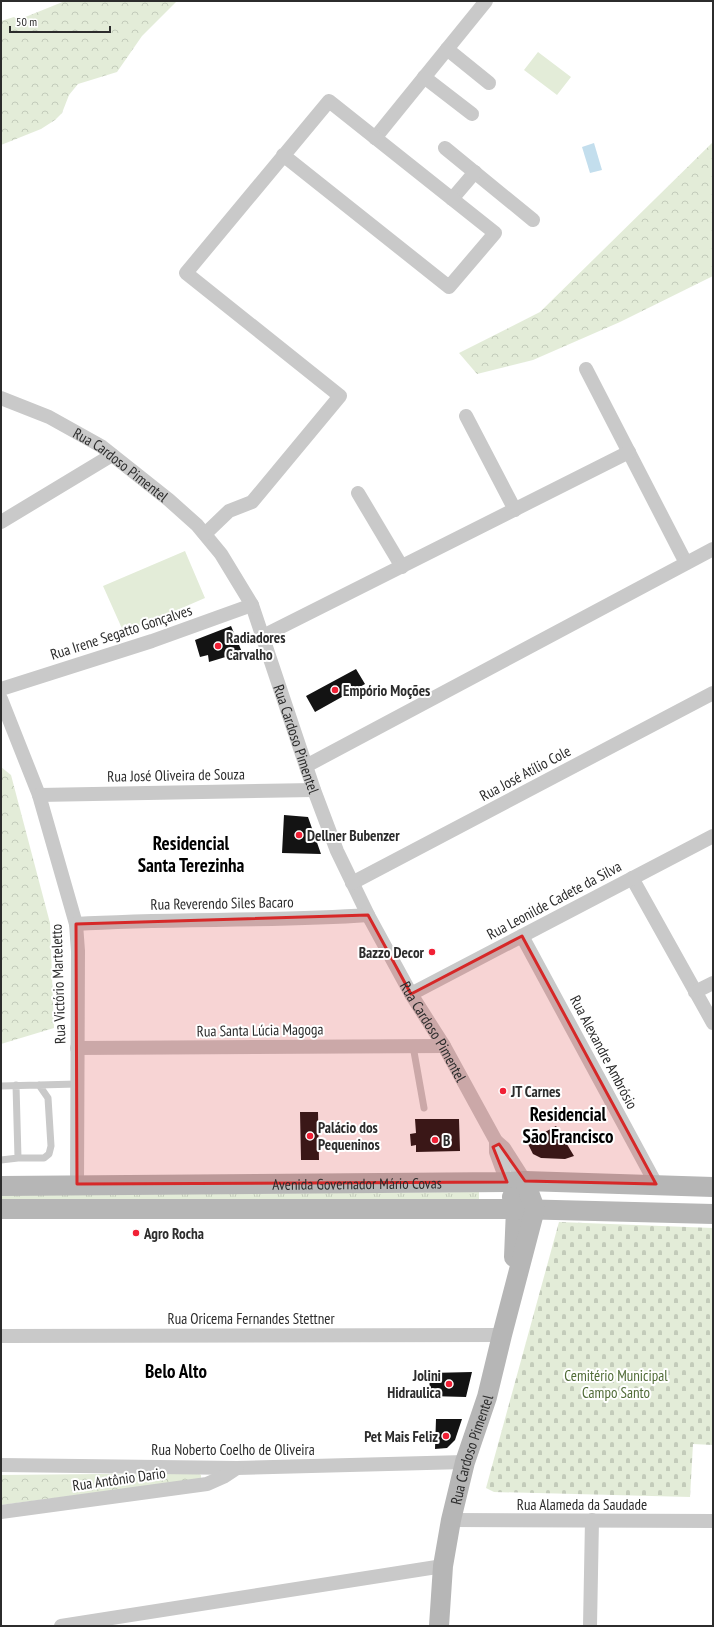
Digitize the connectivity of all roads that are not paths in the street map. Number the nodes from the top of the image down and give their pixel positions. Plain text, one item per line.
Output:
1 (486, 1) edge
2 (447, 49) junction
3 (424, 77) junction
4 (489, 83) dead end
5 (472, 114) dead end
6 (375, 138) junction
7 (444, 148) dead end
8 (284, 155) junction
9 (475, 172) junction
10 (452, 199) junction
11 (533, 220) dead end
12 (586, 369) dead end
13 (1, 398) edge
14 (466, 416) dead end
15 (629, 452) junction
16 (112, 455) junction
17 (358, 493) dead end
18 (514, 510) junction
19 (1, 522) edge
20 (205, 534) junction
21 (713, 549) edge
22 (686, 563) junction
23 (402, 567) junction
24 (252, 605) junction
25 (262, 636) junction
26 (1, 689) edge
27 (713, 693) edge
28 (1, 699) edge
29 (306, 766) junction
30 (314, 790) junction
31 (39, 795) junction
32 (713, 836) edge
33 (632, 878) junction
34 (352, 883) junction
35 (368, 915) junction
36 (76, 924) junction
37 (522, 936) junction
38 (713, 983) edge
39 (695, 992) junction
40 (411, 994) junction
41 (713, 1023) edge
42 (412, 1046) junction
43 (444, 1046) junction
44 (77, 1048) junction
45 (77, 1084) junction
46 (16, 1085) junction
47 (39, 1085) junction
48 (1, 1086) edge
49 (424, 1108) dead end
50 (18, 1158) junction
51 (1, 1160) edge
52 (516, 1181) junction
53 (77, 1184) junction
54 (656, 1184) junction
55 (1, 1186) edge
56 (713, 1188) edge
57 (1, 1209) edge
58 (526, 1209) junction
59 (713, 1214) edge
60 (502, 1335) junction
61 (1, 1336) edge
62 (465, 1462) junction
63 (1, 1465) edge
64 (237, 1468) junction
65 (1, 1512) edge
66 (451, 1520) junction
67 (592, 1520) junction
68 (713, 1521) edge
69 (443, 1566) junction
70 (61, 1626) edge
71 (439, 1626) edge
72 (590, 1626) edge

1 - 2 street
2 - 3 street
2 - 4 street
3 - 5 street
3 - 6 street
6 - 8 street
6 - 10 street
7 - 9 street
8 - 10 street
8 - 20 street
9 - 10 street
9 - 11 street
12 - 15 street
13 - 16 street, Rua Cardoso Pimentel
14 - 18 street
15 - 18 street
15 - 22 street
16 - 19 street
16 - 20 street, Rua Cardoso Pimentel
17 - 23 street
18 - 23 street
20 - 24 street, Rua Cardoso Pimentel
21 - 22 street
22 - 29 street
23 - 25 street
24 - 25 street, Rua Cardoso Pimentel
24 - 26 street, Rua Irene Segatto Gonçalves
25 - 29 street, Rua Cardoso Pimentel
27 - 34 street, Rua José Atílio Cole
28 - 31 street, Rua Victório Marteletto
29 - 30 street, Rua Cardoso Pimentel
30 - 31 street, Rua José Oliveira de Souza
30 - 34 street, Rua Cardoso Pimentel
31 - 36 street, Rua Victório Marteletto
32 - 33 street, Rua Leonilde Cadete da Silva
33 - 37 street, Rua Leonilde Cadete da Silva
33 - 39 street
34 - 35 street, Rua Cardoso Pimentel
35 - 36 street, Rua Reverendo Siles Bacaro
35 - 40 street, Rua Cardoso Pimentel
36 - 44 street, Rua Victório Marteletto
37 - 40 street, Rua Leonilde Cadete da Silva
37 - 54 street, Rua Alexandre Ambrósio
38 - 39 street
39 - 41 street
40 - 43 street, Rua Cardoso Pimentel
42 - 43 street, Rua Santa Lúcia Magoga
42 - 44 street, Rua Santa Lúcia Magoga
42 - 49 lane
43 - 52 street, Rua Cardoso Pimentel
44 - 45 street, Rua Victório Marteletto
45 - 47 lane
45 - 53 street, Rua Victório Marteletto
46 - 47 lane
46 - 48 lane
46 - 50 lane
47 - 50 lane
50 - 51 lane
52 - 53 main road, Avenida Governador Mário Covas
52 - 54 main road, Avenida Governador Mário Covas
52 - 58 main road, Rua Cardoso Pimentel
53 - 55 main road, Avenida Governador Mário Covas
54 - 56 main road, Avenida Governador Mário Covas
57 - 58 main road, Avenida Governador Mário Covas
58 - 59 main road, Avenida Governador Mário Covas
58 - 60 main road, Rua Cardoso Pimentel
60 - 61 street, Rua Oricema Fernandes Stettner
60 - 62 main road, Rua Cardoso Pimentel
62 - 64 street, Rua Noberto Coelho de Oliveira
62 - 66 main road, Rua Cardoso Pimentel
63 - 64 street, Rua Noberto Coelho de Oliveira
64 - 65 street, Rua Antônio Dario
66 - 67 street, Rua Alameda da Saudade
66 - 69 main road, Rua Cardoso Pimentel
67 - 68 street, Rua Alameda da Saudade
67 - 72 street
69 - 70 street
69 - 71 main road, Rua Cardoso Pimentel

